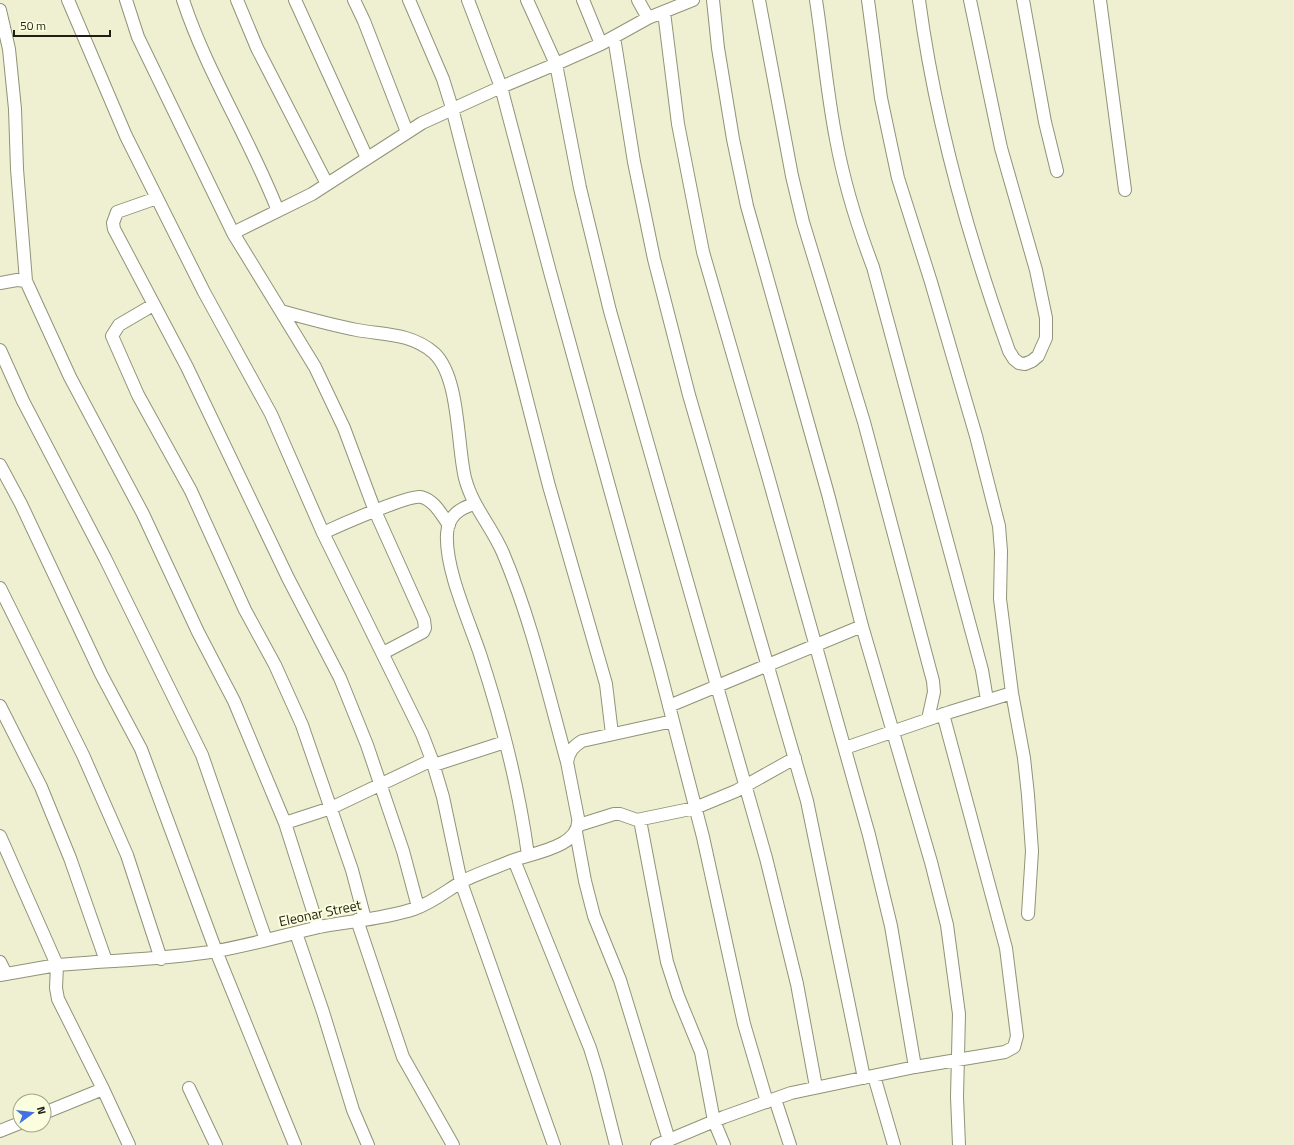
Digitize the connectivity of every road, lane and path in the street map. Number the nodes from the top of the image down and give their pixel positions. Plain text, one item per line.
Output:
1 (68, 0) edge
2 (126, 0) edge
3 (183, 0) edge
4 (237, 0) edge
5 (295, 0) edge
6 (354, 0) edge
7 (409, 0) edge
8 (468, 0) edge
9 (527, 0) edge
10 (583, 0) edge
11 (638, 0) edge
12 (693, 0) edge
13 (713, 0) edge
14 (759, 0) edge
15 (816, 0) edge
16 (868, 0) edge
17 (919, 0) edge
18 (970, 0) edge
19 (1023, 0) edge
20 (1100, 0) edge
21 (0, 10) edge
22 (664, 12) junction
23 (648, 18) junction
24 (614, 37) junction
25 (601, 44) junction
26 (556, 64) junction
27 (501, 87) junction
28 (452, 108) junction
29 (407, 132) junction
30 (366, 158) junction
31 (1057, 171) dead end
32 (327, 184) junction
33 (1125, 190) dead end
34 (157, 198) junction
35 (278, 211) junction
36 (233, 233) junction
37 (26, 281) junction
38 (0, 283) edge
39 (153, 305) junction
40 (280, 311) junction
41 (0, 350) edge
42 (0, 465) edge
43 (475, 504) junction
44 (375, 511) junction
45 (449, 524) junction
46 (323, 533) junction
47 (0, 588) edge
48 (862, 626) junction
49 (815, 646) junction
50 (383, 653) junction
51 (768, 666) junction
52 (716, 688) junction
53 (1012, 693) junction
54 (987, 700) junction
55 (0, 706) edge
56 (669, 706) junction
57 (943, 714) junction
58 (928, 719) junction
59 (673, 721) junction
60 (893, 731) junction
61 (612, 734) junction
62 (504, 742) junction
63 (845, 748) junction
64 (795, 758) junction
65 (567, 762) junction
66 (433, 763) junction
67 (381, 786) junction
68 (745, 786) junction
69 (331, 808) junction
70 (695, 808) junction
71 (640, 820) junction
72 (285, 823) junction
73 (578, 829) junction
74 (0, 836) edge
75 (528, 855) junction
76 (514, 860) junction
77 (461, 882) junction
78 (418, 907) junction
79 (1028, 914) dead end
80 (361, 919) junction
81 (318, 927) junction
82 (296, 933) junction
83 (266, 940) junction
84 (216, 951) junction
85 (161, 959) junction
86 (106, 961) junction
87 (0, 962) edge
88 (57, 965) junction
89 (3, 975) edge
90 (959, 1059) junction
91 (915, 1067) junction
92 (869, 1077) junction
93 (816, 1087) junction
94 (189, 1088) dead end
95 (103, 1089) junction
96 (771, 1100) junction
97 (52, 1110) edge
98 (714, 1121) junction
99 (12, 1126) edge
100 (0, 1131) edge
101 (665, 1143) edge
102 (129, 1145) edge
103 (216, 1145) edge
104 (295, 1145) edge
105 (368, 1145) edge
106 (453, 1145) edge
107 (554, 1145) edge
108 (616, 1145) edge
109 (724, 1145) edge
110 (790, 1145) edge
111 (894, 1145) edge
112 (959, 1145) edge

1 - 34 street
2 - 36 street
3 - 35 street
4 - 32 street
5 - 30 street
6 - 29 street
7 - 28 street
8 - 27 street
9 - 26 street
10 - 25 street
11 - 23 street
12 - 22 street
13 - 48 street
14 - 58 street
15 - 54 street
16 - 53 street
17 - 18 street
19 - 31 street
20 - 33 street
21 - 37 street
22 - 23 street
22 - 49 street
23 - 24 street
24 - 25 street
24 - 51 street
25 - 26 street
26 - 27 street
26 - 52 street
27 - 28 street
27 - 56 street
28 - 29 street
28 - 61 street
29 - 30 street
30 - 32 street
32 - 35 street
34 - 39 street
34 - 46 street
35 - 36 street
36 - 40 street
37 - 38 street
37 - 72 street
39 - 67 street
39 - 69 street
40 - 43 street
40 - 44 street
41 - 83 street
42 - 84 street
43 - 45 street
43 - 65 street
44 - 45 street
44 - 46 street
44 - 50 street
45 - 62 street
46 - 50 street
47 - 85 street
48 - 49 street
48 - 60 street
49 - 51 street
49 - 63 street
50 - 66 street
51 - 52 street
51 - 64 street
52 - 56 street
52 - 68 street
53 - 54 street
53 - 79 street
54 - 57 street
55 - 86 street
56 - 59 street
57 - 58 street
57 - 90 street
58 - 60 street
59 - 61 street
59 - 70 street
60 - 63 street
60 - 90 street
61 - 65 street
62 - 66 street
62 - 75 street
63 - 91 street
64 - 68 street
64 - 92 street
65 - 73 street
66 - 67 street
66 - 77 street
67 - 69 street
67 - 78 street
68 - 70 street
68 - 93 street
69 - 72 street
69 - 80 street
70 - 71 street
70 - 96 street
71 - 73 street
71 - 98 street
72 - 81 street
73 - 75 street, Eleonar Street
73 - 101 street
74 - 88 street
75 - 76 street, Eleonar Street
76 - 77 street, Eleonar Street
76 - 108 street
77 - 78 street, Eleonar Street
77 - 107 street
78 - 80 street, Eleonar Street
80 - 81 street, Eleonar Street
80 - 106 street
81 - 82 street, Eleonar Street
82 - 83 street, Eleonar Street
82 - 105 street
83 - 84 street, Eleonar Street
84 - 85 street, Eleonar Street
84 - 104 street
85 - 86 street, Eleonar Street
86 - 88 street, Eleonar Street
87 - 89 street
88 - 89 street, Eleonar Street
88 - 95 street
90 - 91 street
90 - 112 street
91 - 92 street
92 - 93 street
92 - 111 street
93 - 96 street
94 - 103 street
95 - 97 street
95 - 102 street
96 - 98 street
96 - 110 street
98 - 101 street
98 - 109 street
99 - 100 street

